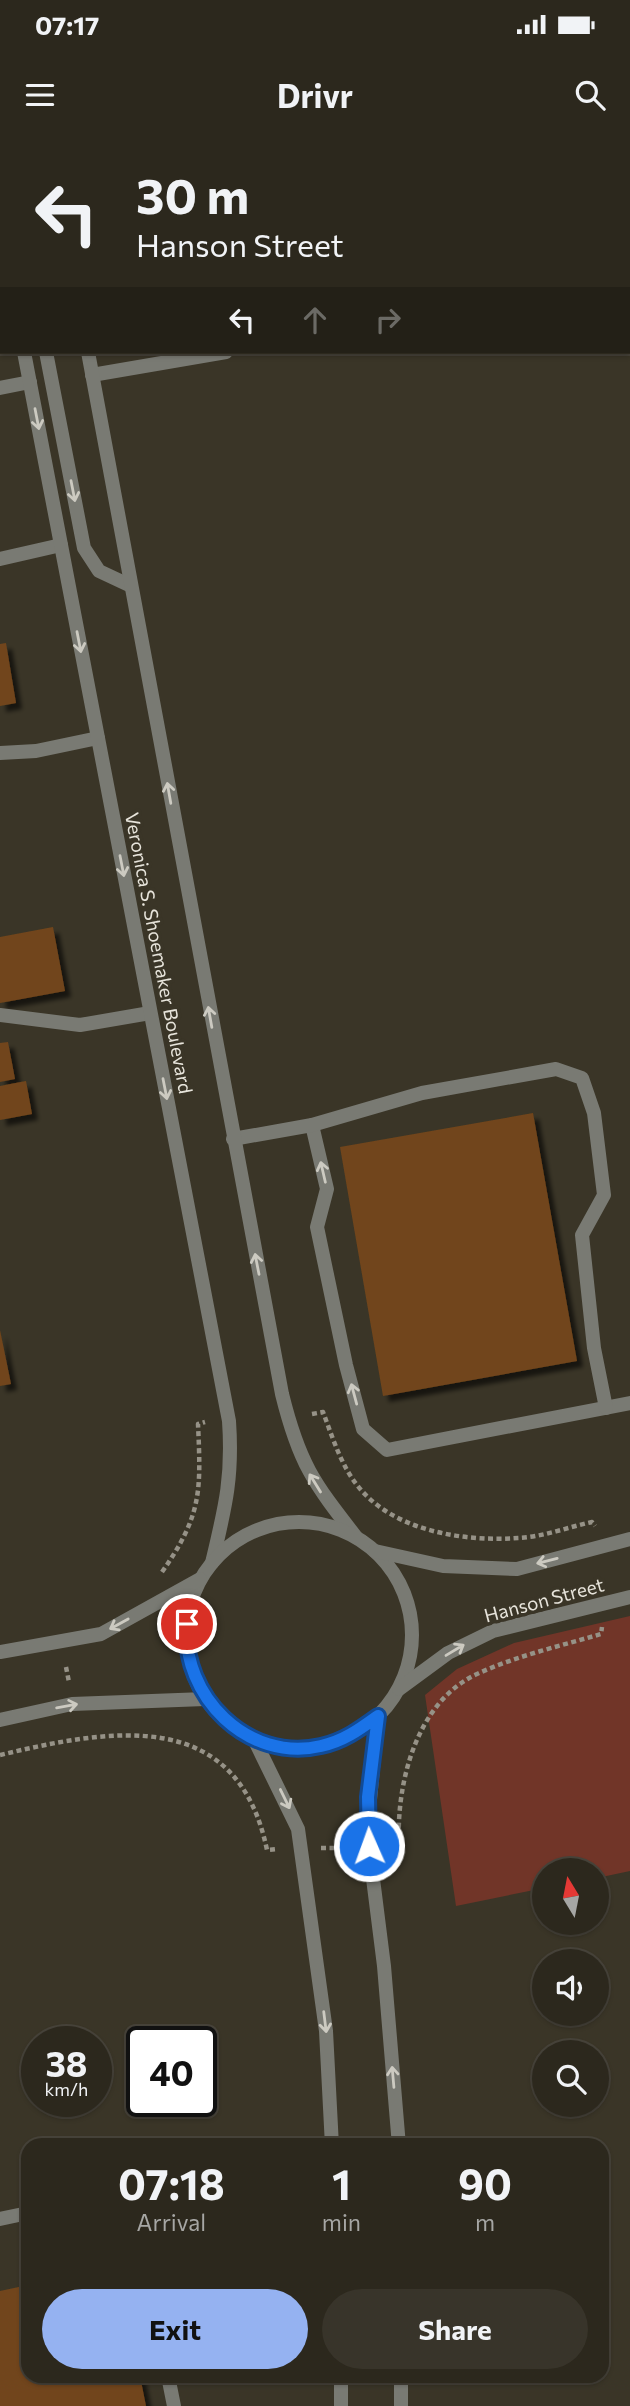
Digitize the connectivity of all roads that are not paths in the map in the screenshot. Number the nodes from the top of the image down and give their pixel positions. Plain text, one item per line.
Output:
1 (24, 354) edge
2 (46, 354) edge
3 (88, 354) edge
4 (214, 354) edge
5 (92, 375) junction
6 (30, 382) junction
7 (0, 388) edge
8 (61, 545) junction
9 (0, 559) edge
10 (131, 586) junction
11 (98, 738) junction
12 (0, 753) edge
13 (150, 1013) junction
14 (0, 1014) edge
15 (313, 1125) junction
16 (233, 1139) junction
17 (630, 1403) edge
18 (606, 1408) junction
19 (356, 1537) junction
20 (630, 1539) edge
21 (375, 1550) junction
22 (212, 1563) junction
23 (200, 1579) junction
24 (630, 1597) edge
25 (0, 1652) edge
26 (399, 1689) junction
27 (205, 1699) junction
28 (378, 1716) junction
29 (0, 1720) edge
30 (254, 1739) junction
31 (332, 2138) edge
32 (398, 2138) edge
33 (21, 2214) edge
34 (0, 2219) edge
35 (169, 2383) edge
36 (341, 2383) edge
37 (401, 2383) edge
38 (174, 2406) edge
39 (341, 2406) edge
40 (401, 2406) edge

1 - 6 street, Veronica S. Shoemaker Boulevard
2 -> 10 street
3 - 5 street, Veronica S. Shoemaker Boulevard
4 - 5 street
5 - 10 street, Veronica S. Shoemaker Boulevard
6 - 7 street
6 -> 8 street, Veronica S. Shoemaker Boulevard
8 - 9 street
8 -> 11 street, Veronica S. Shoemaker Boulevard
16 -> 10 street, Veronica S. Shoemaker Boulevard
11 - 12 street
11 -> 13 street, Veronica S. Shoemaker Boulevard
13 - 14 street
13 -> 22 street, Veronica S. Shoemaker Boulevard
15 - 16 street
18 -> 15 street
15 - 18 street
19 -> 16 street, Veronica S. Shoemaker Boulevard
17 - 18 street
19 - 21 street, Hanson Street
19 - 22 street, Hanson Street
20 -> 21 street, Hanson Street
21 - 26 street, Hanson Street
22 - 23 street, Hanson Street
23 -> 25 street, Hanson Street
23 - 27 street, Hanson Street
26 -> 24 street, Hanson Street
26 - 28 street, Hanson Street
29 -> 27 street
27 - 30 street, Hanson Street
28 - 30 street, Hanson Street
32 -> 28 street
30 -> 31 street
33 - 34 street
35 - 38 street
36 - 39 street
37 - 40 street

